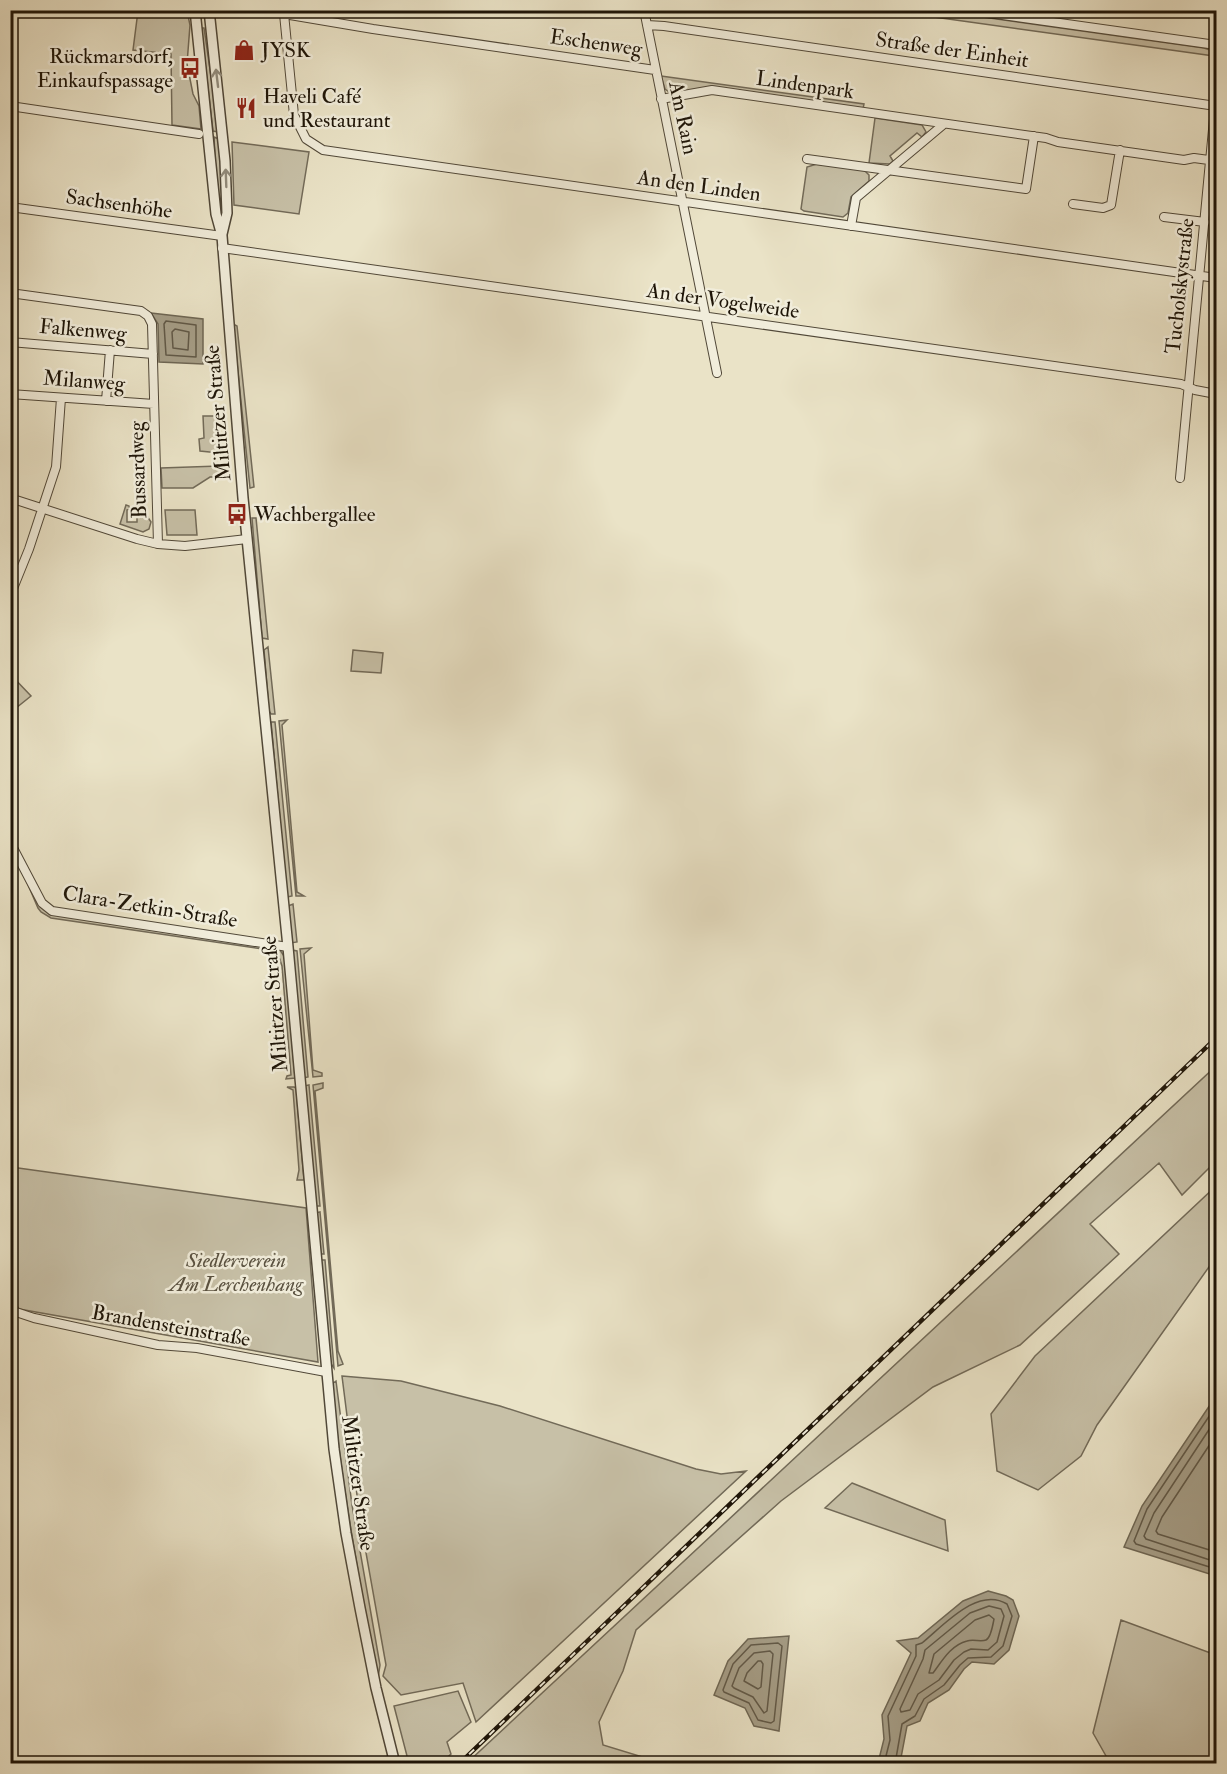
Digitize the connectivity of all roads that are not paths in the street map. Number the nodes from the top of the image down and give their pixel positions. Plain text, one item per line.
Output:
1 (195, 10) edge
2 (209, 10) edge
3 (644, 10) edge
4 (967, 10) edge
5 (283, 12) edge
6 (647, 26) junction
7 (1216, 45) edge
8 (654, 70) junction
9 (1216, 98) edge
10 (662, 99) junction
11 (10, 106) edge
12 (1216, 106) edge
13 (944, 124) junction
14 (199, 134) dead end
15 (1034, 136) junction
16 (1120, 150) junction
17 (807, 159) dead end
18 (1214, 160) edge
19 (890, 170) junction
20 (682, 201) junction
21 (1073, 204) dead end
22 (10, 207) edge
23 (1164, 217) dead end
24 (1205, 222) junction
25 (851, 226) junction
26 (222, 237) junction
27 (222, 248) junction
28 (1200, 275) junction
29 (1216, 278) edge
30 (10, 293) edge
31 (704, 316) junction
32 (10, 342) edge
33 (110, 350) junction
34 (153, 354) junction
35 (717, 374) dead end
36 (1188, 387) junction
37 (10, 394) edge
38 (1216, 394) edge
39 (61, 398) junction
40 (106, 401) junction
41 (154, 404) junction
42 (1180, 478) dead end
43 (10, 498) edge
44 (42, 508) junction
45 (247, 540) junction
46 (158, 544) junction
47 (10, 596) edge
48 (10, 842) edge
49 (288, 947) junction
50 (10, 1310) edge
51 (326, 1372) junction
52 (395, 1764) edge

1 - 26 street, Miltitzer Straße
26 -> 2 street, Miltitzer Straße
3 - 6 street, Am Rain
4 - 7 street
5 - 8 street, Eschenweg
5 - 20 street, An den Linden
6 - 8 street, Am Rain
6 - 12 street, Straße der Einheit
8 - 10 street, Am Rain
9 - 12 street, Tucholskystraße
10 - 13 street, Lindenpark
10 - 20 street, Am Rain
11 - 14 street
12 - 18 street, Tucholskystraße
13 - 15 street, Lindenpark
13 - 19 street
15 - 16 street, Lindenpark
15 - 19 street
16 - 18 street, Lindenpark
16 - 21 street
17 - 19 street
18 - 24 street, Tucholskystraße
19 - 25 street
20 - 25 street, An den Linden
20 - 31 street, Am Rain
22 - 26 street, Sachsenhöhe
23 - 24 street
24 - 28 street, Tucholskystraße
25 - 28 street, An den Linden
26 - 27 street, Miltitzer Straße
27 - 31 street, An der Vogelweide
27 - 45 street, Miltitzer Straße
28 - 29 street, An den Linden
28 - 36 street, Tucholskystraße
30 - 34 street, Bussardweg
31 - 35 street, Am Rain
31 - 36 street, An der Vogelweide
32 - 33 street, Falkenweg
33 - 34 street, Falkenweg
33 - 40 street
34 - 41 street, Bussardweg
36 - 38 street, An der Vogelweide
36 - 42 street, Tucholskystraße
37 - 39 street, Milanweg
39 - 40 street, Milanweg
39 - 44 street
40 - 41 street, Milanweg
41 - 46 street, Bussardweg
43 - 44 street
44 - 46 street
44 - 47 street
45 - 46 street, Bussardweg
45 - 49 street, Miltitzer Straße
48 - 49 street, Clara-Zetkin-Straße
49 - 51 street, Miltitzer Straße
50 - 51 street, Brandensteinstraße
51 - 52 street, Miltitzer Straße

